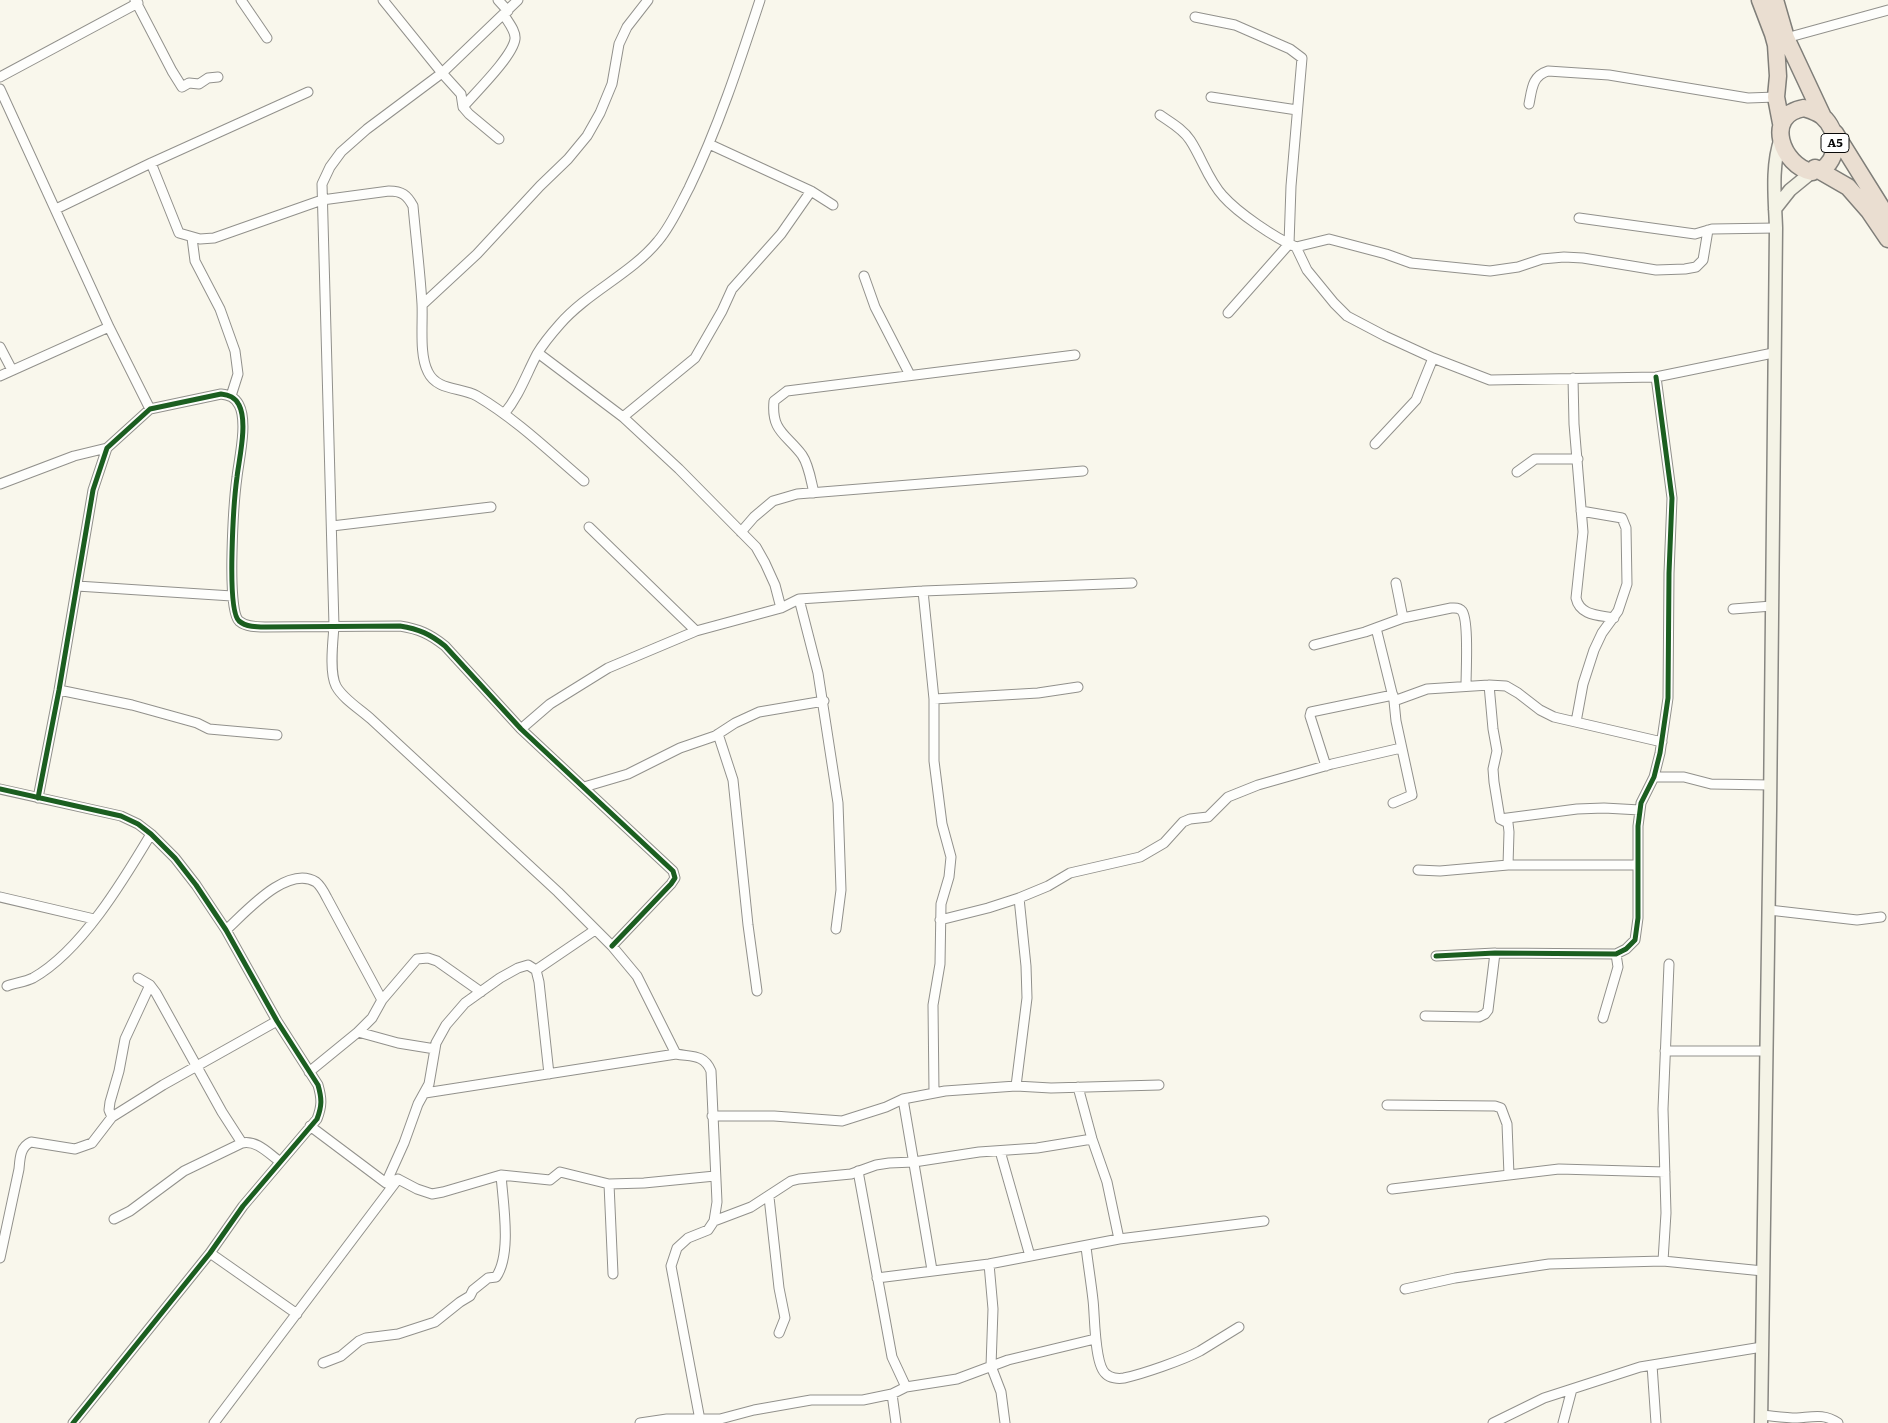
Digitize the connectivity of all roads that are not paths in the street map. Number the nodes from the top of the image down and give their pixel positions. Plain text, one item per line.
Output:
1 (241, 0) edge
2 (383, 0) edge
3 (498, 0) edge
4 (518, 0) edge
5 (648, 0) edge
6 (760, 0) edge
7 (1760, 0) edge
8 (1775, 0) edge
9 (137, 1) edge
10 (1888, 10) edge
11 (506, 13) junction
12 (1195, 17) dead end
13 (267, 38) dead end
14 (1786, 38) junction
15 (442, 73) junction
16 (0, 77) edge
17 (218, 77) dead end
18 (0, 89) edge
19 (308, 92) dead end
20 (1211, 97) dead end
21 (1776, 97) junction
22 (1529, 104) dead end
23 (464, 107) junction
24 (1298, 110) junction
25 (1160, 115) dead end
26 (1827, 123) junction
27 (1781, 130) junction
28 (499, 139) dead end
29 (709, 144) junction
30 (151, 163) junction
31 (1814, 170) junction
32 (811, 191) junction
33 (322, 200) junction
34 (833, 205) dead end
35 (56, 209) junction
36 (1775, 209) junction
37 (1578, 218) dead end
38 (1888, 218) edge
39 (1776, 228) junction
40 (1708, 230) junction
41 (192, 238) junction
42 (1888, 239) edge
43 (1293, 245) junction
44 (864, 276) dead end
45 (422, 305) junction
46 (1228, 314) dead end
47 (109, 327) junction
48 (0, 346) edge
49 (1774, 352) junction
50 (538, 353) junction
51 (1075, 355) dead end
52 (1433, 358) junction
53 (12, 370) junction
54 (910, 375) junction
55 (0, 376) edge
56 (1656, 377) junction
57 (1573, 378) junction
58 (231, 396) junction
59 (150, 409) junction
60 (504, 414) junction
61 (623, 417) junction
62 (1375, 444) dead end
63 (107, 448) junction
64 (1578, 459) junction
65 (1083, 471) dead end
66 (1516, 472) dead end
67 (584, 481) dead end
68 (0, 484) edge
69 (814, 493) junction
70 (491, 507) dead end
71 (1582, 511) junction
72 (332, 526) junction
73 (589, 527) dead end
74 (741, 532) junction
75 (1132, 583) dead end
76 (1396, 583) dead end
77 (77, 586) junction
78 (923, 591) junction
79 (232, 596) junction
80 (800, 598) junction
81 (1772, 606) junction
82 (781, 608) junction
83 (1733, 609) dead end
84 (1403, 618) junction
85 (1614, 618) junction
86 (334, 626) junction
87 (1376, 628) junction
88 (696, 631) junction
89 (1314, 644) dead end
90 (1489, 685) junction
91 (1466, 686) junction
92 (1078, 687) dead end
93 (59, 690) junction
94 (1393, 698) junction
95 (934, 699) junction
96 (824, 701) junction
97 (1576, 722) junction
98 (521, 729) junction
99 (718, 734) junction
100 (277, 735) dead end
101 (1662, 742) junction
102 (1401, 748) junction
103 (1326, 766) junction
104 (1654, 776) junction
105 (1770, 785) junction
106 (584, 787) junction
107 (0, 789) edge
108 (38, 798) junction
109 (1393, 803) dead end
110 (1640, 810) junction
111 (1500, 819) junction
112 (151, 834) junction
113 (1638, 865) junction
114 (1508, 866) junction
115 (1418, 870) dead end
116 (0, 897) edge
117 (1019, 898) junction
118 (1769, 910) junction
119 (1882, 916) dead end
120 (94, 919) junction
121 (940, 920) junction
122 (836, 929) dead end
123 (226, 930) junction
124 (595, 930) junction
125 (612, 946) junction
126 (1495, 953) junction
127 (1616, 954) junction
128 (1436, 956) dead end
129 (1669, 964) dead end
130 (536, 970) junction
131 (138, 978) dead end
132 (150, 985) junction
133 (7, 986) dead end
134 (757, 991) dead end
135 (481, 992) junction
136 (382, 1000) junction
137 (1424, 1016) dead end
138 (1603, 1018) dead end
139 (277, 1021) junction
140 (358, 1032) junction
141 (435, 1050) junction
142 (1665, 1051) junction
143 (1767, 1051) junction
144 (676, 1054) junction
145 (197, 1066) junction
146 (309, 1072) junction
147 (550, 1074) junction
148 (1159, 1084) dead end
149 (1016, 1086) junction
150 (1078, 1087) junction
151 (934, 1092) junction
152 (425, 1093) junction
153 (903, 1099) junction
154 (1387, 1105) dead end
155 (712, 1116) junction
156 (112, 1117) junction
157 (310, 1126) junction
158 (1092, 1140) junction
159 (242, 1143) junction
160 (1000, 1151) junction
161 (280, 1161) junction
162 (914, 1162) junction
163 (858, 1171) junction
164 (1665, 1172) junction
165 (501, 1175) junction
166 (1509, 1175) junction
167 (715, 1176) junction
168 (398, 1179) junction
169 (386, 1183) junction
170 (609, 1184) junction
171 (1392, 1189) dead end
172 (769, 1197) junction
173 (114, 1220) dead end
174 (714, 1221) junction
175 (1264, 1221) dead end
176 (1119, 1240) junction
177 (1086, 1247) junction
178 (210, 1253) junction
179 (1030, 1256) junction
180 (0, 1258) edge
181 (1663, 1261) junction
182 (989, 1264) junction
183 (932, 1270) junction
184 (1763, 1271) junction
185 (613, 1274) dead end
186 (877, 1278) junction
187 (1405, 1289) dead end
188 (297, 1314) junction
189 (1239, 1327) dead end
190 (779, 1333) dead end
191 (1095, 1340) junction
192 (1762, 1347) junction
193 (323, 1362) dead end
194 (1652, 1365) junction
195 (991, 1366) junction
196 (906, 1388) junction
197 (1572, 1389) junction
198 (892, 1394) junction
199 (1761, 1419) edge
200 (700, 1420) junction
201 (72, 1423) edge
202 (214, 1423) edge
203 (640, 1423) edge
204 (896, 1423) edge
205 (1005, 1423) edge
206 (1493, 1423) edge
207 (1563, 1423) edge
208 (1656, 1423) edge
209 (1838, 1423) edge

1 - 13 street
2 - 15 street
3 - 11 street
4 - 11 street
5 - 45 street
6 - 29 street
7 - 21 highway, A5
8 - 14 highway, A5
9 - 16 street
9 - 17 street
10 - 14 street
11 - 15 street
11 - 23 street
12 - 24 street
14 - 26 highway, A5
15 - 23 street
15 - 33 street
18 - 35 street
19 - 30 street
20 - 24 street
21 - 22 street
21 - 27 highway, A5
23 - 28 street
24 - 43 street
25 - 43 street
26 - 27 highway, A5
26 - 31 highway, A5
26 - 38 highway, A5
27 - 31 highway, A5
27 - 36 main road
29 - 32 street
29 - 50 street
30 - 35 street
30 - 41 street
31 - 36 main road
31 - 42 highway, A5
32 - 34 street
32 - 61 street
33 - 41 street
33 - 45 street
33 - 72 street
35 - 47 street
36 - 39 main road
37 - 40 street
39 - 40 street
39 - 49 main road
40 - 43 street
41 - 58 street
43 - 46 street
43 - 52 street
44 - 54 street
45 - 60 street
47 - 53 street
47 - 59 street
48 - 53 street
49 - 56 street
49 - 81 main road
50 - 60 street
50 - 61 street
51 - 54 street
52 - 57 street
52 - 62 street
53 - 55 street
54 - 69 street
56 - 57 street
56 - 101 street
57 - 64 street
58 - 59 street
58 - 79 street
59 - 63 street
60 - 67 street
61 - 74 street
63 - 68 street
63 - 77 street
64 - 66 street
64 - 71 street
65 - 69 street
69 - 74 street
70 - 72 street
71 - 85 street
71 - 85 street
72 - 86 street
73 - 88 street
74 - 82 street
75 - 78 street
76 - 84 street
77 - 79 street
77 - 93 street
78 - 80 street
78 - 95 street
79 - 86 street
80 - 82 street
80 - 96 street
81 - 83 street
81 - 105 main road
82 - 88 street
84 - 87 street
84 - 91 street
85 - 97 street
86 - 98 street
86 - 124 street
87 - 89 street
87 - 94 street
88 - 98 street
90 - 91 street
90 - 97 street
90 - 111 street
91 - 94 street
92 - 95 street
93 - 100 street
93 - 108 street
94 - 102 street
94 - 103 street
95 - 121 street
96 - 99 street
96 - 122 street
97 - 101 street
98 - 106 street
99 - 106 street
99 - 134 street
101 - 104 street
102 - 103 street
102 - 109 street
103 - 117 street
104 - 105 street
104 - 110 street
105 - 118 main road
106 - 125 street
107 - 108 street
108 - 112 street
110 - 111 street
110 - 113 street
111 - 114 street
112 - 120 street
112 - 123 street
113 - 114 street
113 - 127 street
114 - 115 street
116 - 120 street
117 - 121 street
117 - 149 street
118 - 119 street
118 - 143 main road
120 - 133 street
121 - 151 street
123 - 136 street
123 - 139 street
124 - 125 street
124 - 130 street
125 - 144 street
126 - 127 street
126 - 128 street
126 - 137 street
127 - 138 street
129 - 142 street
130 - 135 street
130 - 147 street
131 - 132 street
132 - 145 street
132 - 156 street
135 - 136 street
135 - 141 street
136 - 140 street
139 - 145 street
139 - 146 street
140 - 141 street
140 - 146 street
141 - 152 street
142 - 143 street
142 - 164 street
143 - 184 main road
144 - 147 street
144 - 155 street
145 - 156 street
145 - 159 street
146 - 157 street
147 - 152 street
148 - 150 street
149 - 150 street
149 - 151 street
150 - 158 street
151 - 153 street
152 - 169 street
153 - 155 street
153 - 162 street
154 - 166 street
155 - 167 street
156 - 180 street
157 - 161 street
157 - 169 street
158 - 160 street
158 - 176 street
159 - 161 street
159 - 173 street
160 - 162 street
160 - 179 street
161 - 178 street
162 - 163 street
162 - 183 street
163 - 172 street
163 - 186 street
164 - 166 street
164 - 181 street
165 - 168 street
165 - 170 street
165 - 193 street
166 - 171 street
167 - 170 street
167 - 174 street
168 - 169 street
168 - 188 street
170 - 185 street
172 - 174 street
172 - 190 street
174 - 200 street
175 - 176 street
176 - 177 street
177 - 179 street
177 - 191 street
178 - 188 street
178 - 201 street
179 - 182 street
181 - 184 street
181 - 187 street
182 - 183 street
182 - 195 street
183 - 186 street
184 - 192 main road
186 - 196 street
188 - 202 street
189 - 191 street
191 - 195 street
192 - 194 street
192 - 199 main road
194 - 197 street
194 - 208 street
195 - 196 street
195 - 205 street
196 - 198 street
197 - 206 street
197 - 207 street
198 - 200 street
198 - 204 street
199 - 209 street
200 - 203 street

